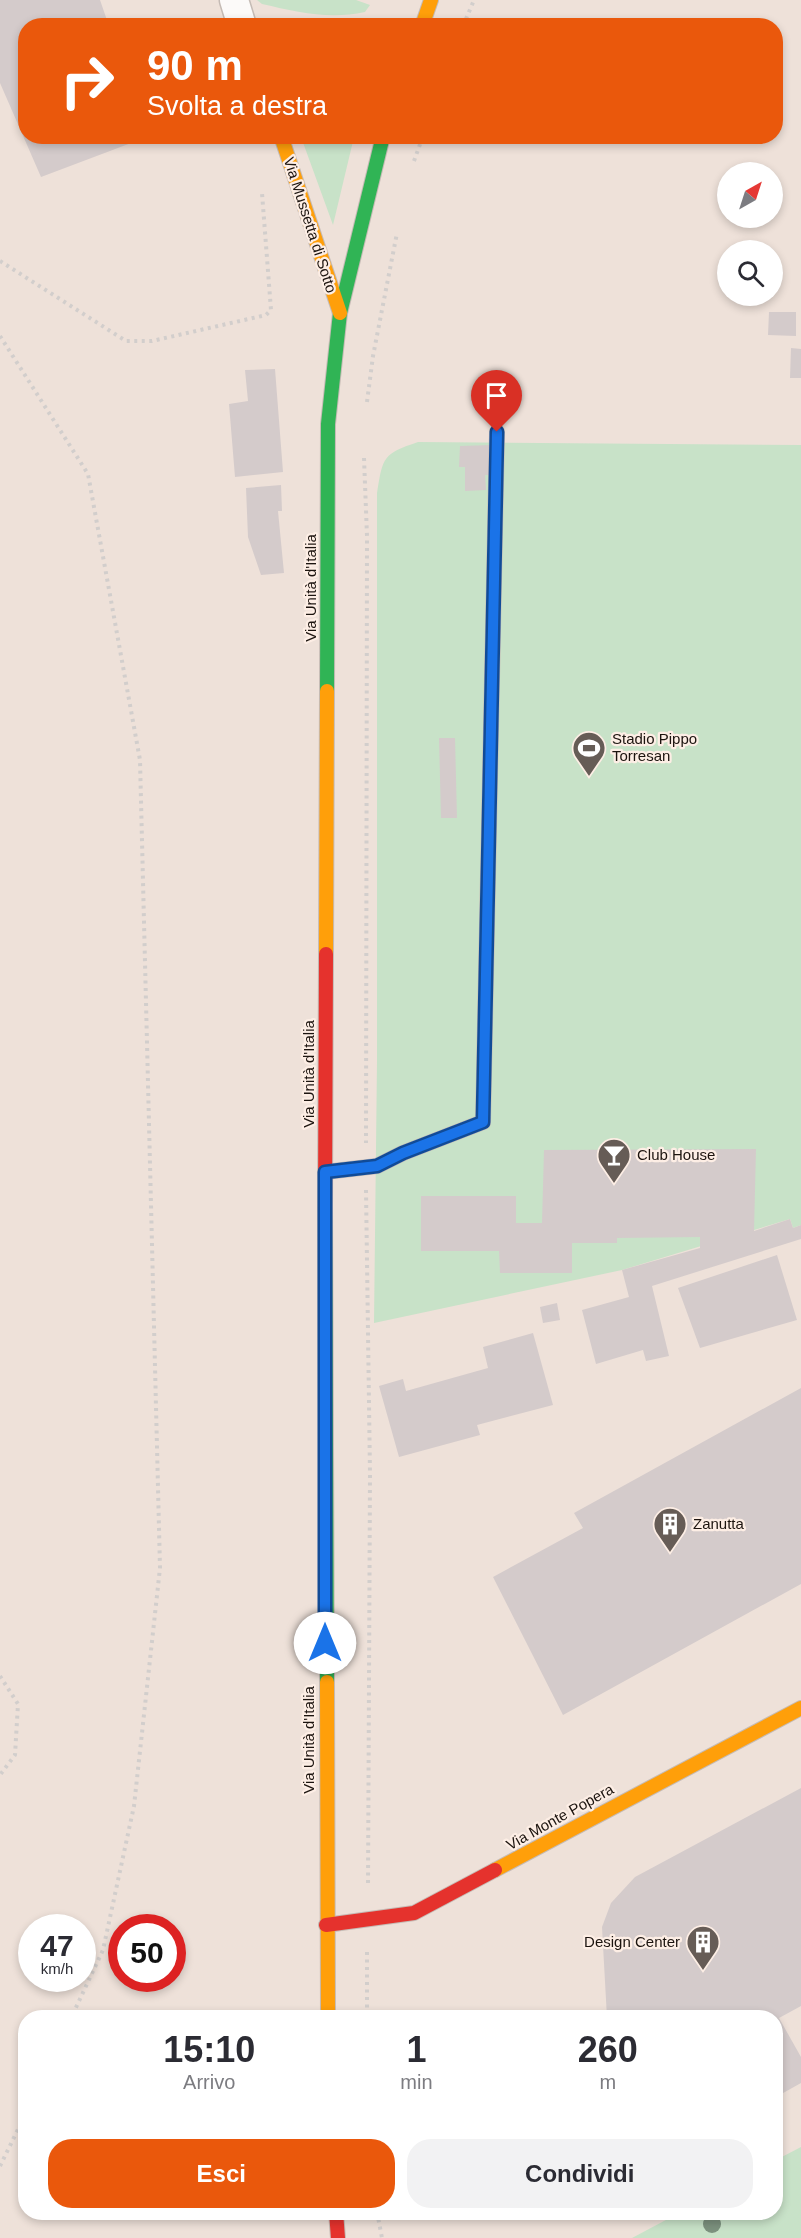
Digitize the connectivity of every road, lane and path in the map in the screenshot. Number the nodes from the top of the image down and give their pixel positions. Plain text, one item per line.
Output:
1 (234, 0) edge
2 (474, 0) edge
3 (240, 18) edge
4 (466, 18) edge
5 (284, 144) edge
6 (381, 144) edge
7 (420, 144) edge
8 (411, 169) dead end
9 (262, 191) dead end
10 (399, 224) dead end
11 (0, 261) edge
12 (340, 313) junction
13 (0, 336) edge
14 (366, 408) dead end
15 (497, 432) dead end
16 (364, 452) dead end
17 (366, 1166) junction
18 (325, 1172) junction
19 (0, 1676) edge
20 (801, 1707) edge
21 (0, 1775) edge
22 (367, 1922) junction
23 (326, 1925) junction
24 (75, 2010) edge
25 (327, 2010) edge
26 (367, 2010) edge
27 (18, 2129) edge
28 (0, 2166) edge
29 (337, 2220) edge
30 (379, 2220) edge
31 (338, 2238) edge
32 (382, 2238) edge

1 - 3 street
2 - 4 path
5 - 12 main road, Via Mussetta di Sotto
6 - 12 main road, Via Unità d'Italia
7 - 8 path
9 - 11 path
10 - 14 path
12 - 18 main road, Via Unità d'Italia
13 - 24 path
15 - 17 lane
16 - 17 path
17 - 18 lane
17 - 22 path
18 - 23 main road, Via Unità d'Italia
19 - 21 path
20 - 22 main road, Via Monte Popera
22 - 23 main road, Via Monte Popera
22 - 26 path
23 - 25 main road, Via Unità d'Italia
27 - 28 path
29 - 31 main road
30 - 32 path

